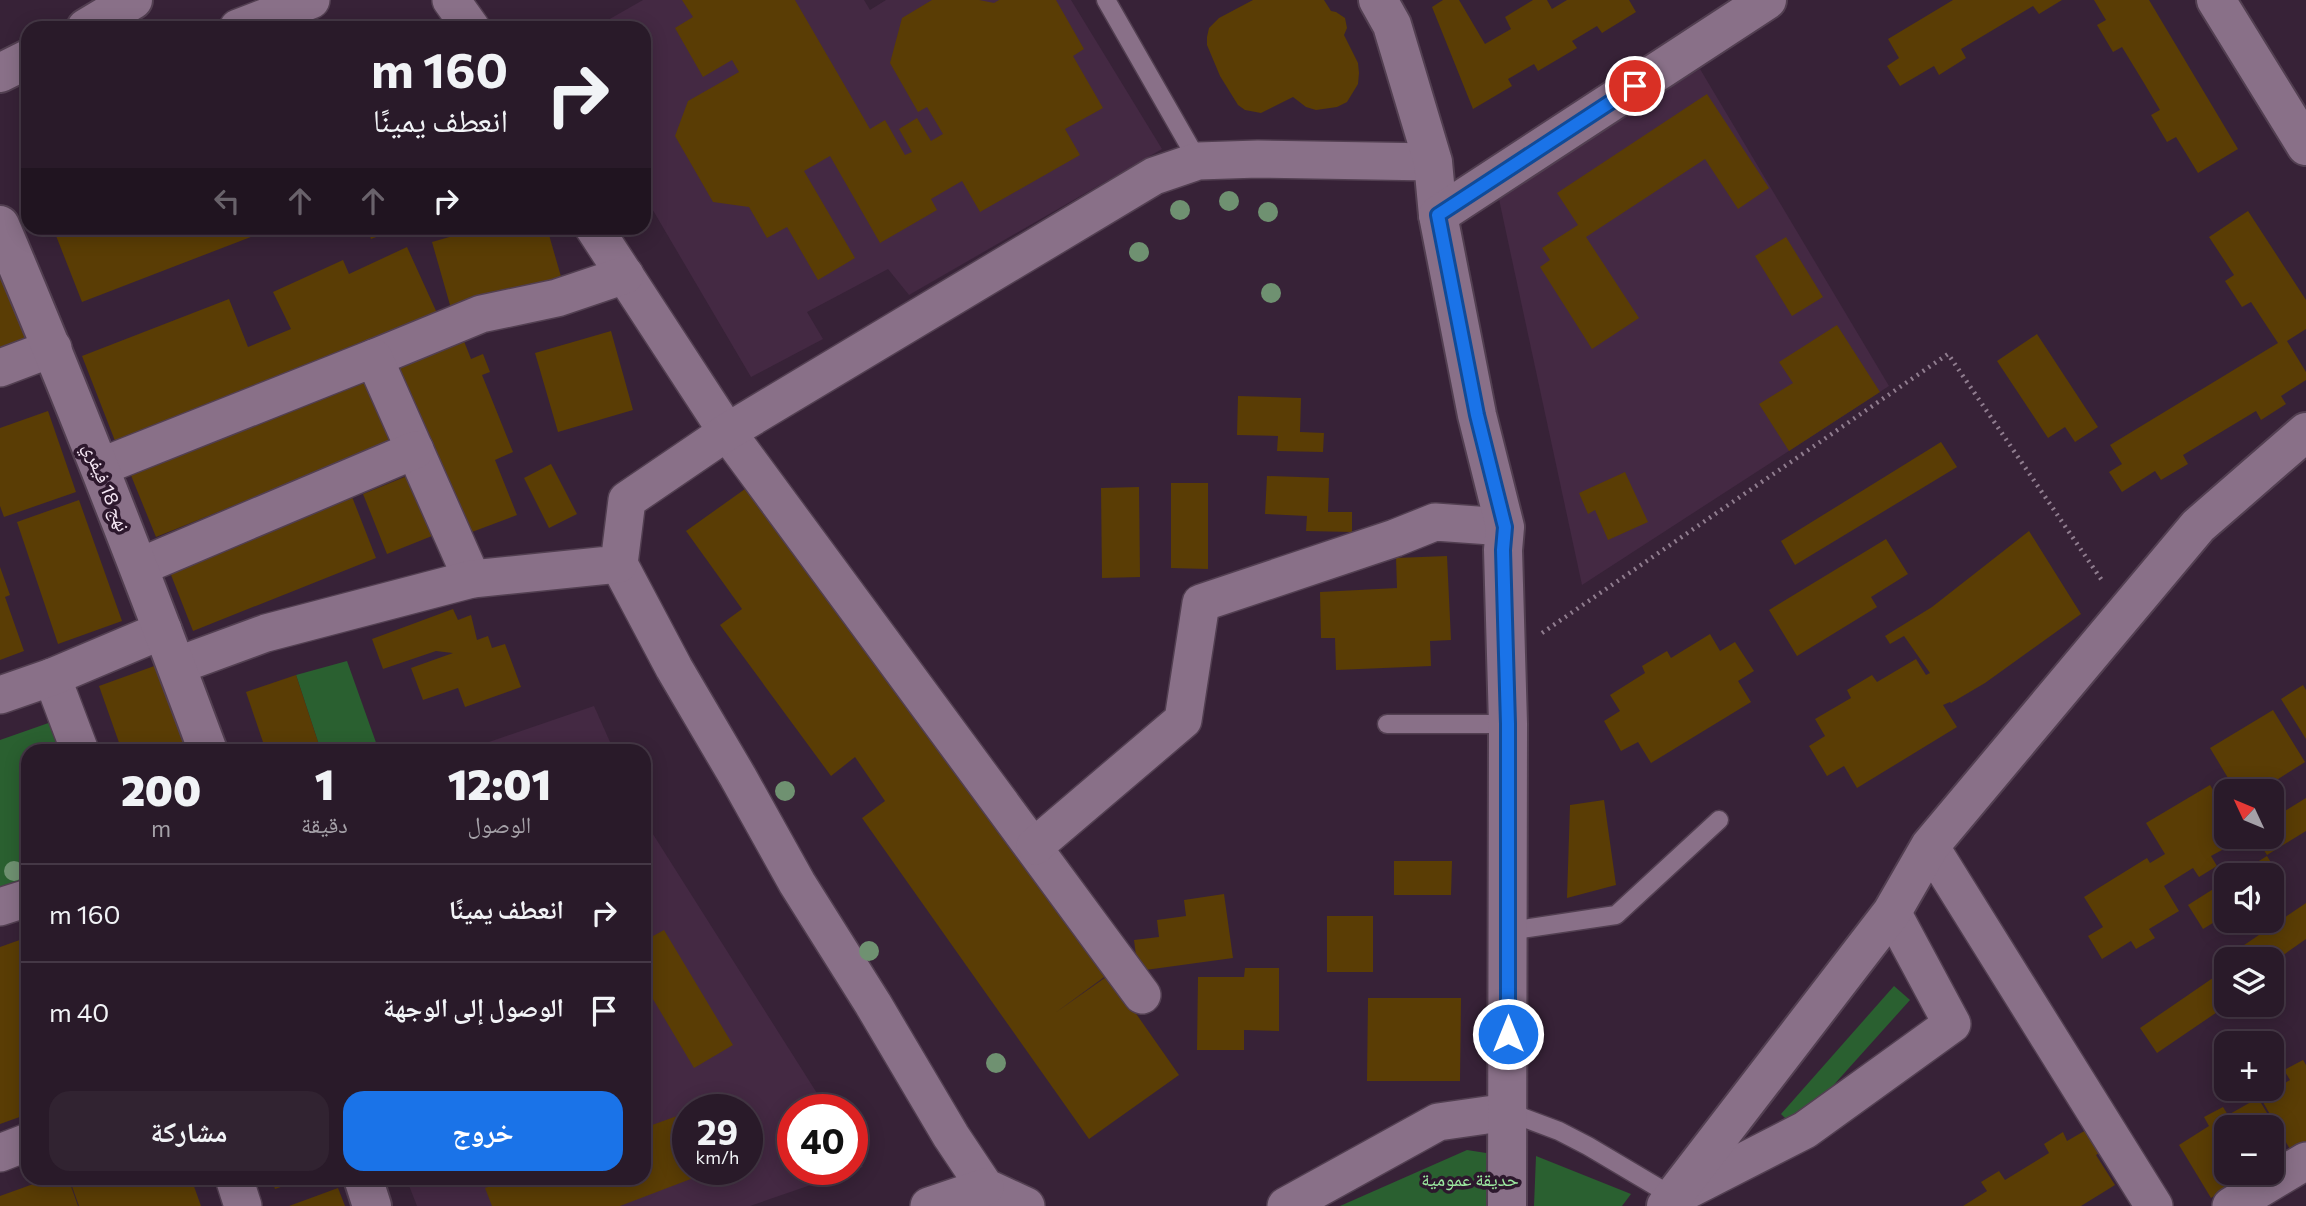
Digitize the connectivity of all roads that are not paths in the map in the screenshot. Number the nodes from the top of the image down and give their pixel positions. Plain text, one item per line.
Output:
1 (133, 0) edge
2 (312, 0) edge
3 (451, 0) edge
4 (1106, 0) edge
5 (1378, 0) edge
6 (1767, 0) edge
7 (2216, 0) edge
8 (99, 21) edge
9 (256, 21) edge
10 (466, 21) edge
11 (21, 63) edge
12 (0, 74) edge
13 (2306, 146) edge
14 (1198, 161) junction
15 (1433, 162) junction
16 (1438, 215) junction
17 (0, 225) edge
18 (599, 235) edge
19 (625, 275) junction
20 (53, 348) junction
21 (374, 358) junction
22 (0, 368) edge
23 (727, 432) junction
24 (2306, 432) edge
25 (415, 450) junction
26 (100, 467) junction
27 (1505, 527) junction
28 (618, 564) junction
29 (139, 567) junction
30 (472, 579) junction
31 (163, 630) junction
32 (176, 666) junction
33 (52, 677) junction
34 (0, 695) edge
35 (1387, 724) dead end
36 (1508, 724) junction
37 (77, 744) edge
38 (205, 744) edge
39 (1718, 820) dead end
40 (1035, 846) junction
41 (1930, 846) junction
42 (21, 900) edge
43 (0, 908) edge
44 (1892, 912) junction
45 (1509, 931) junction
46 (1142, 995) dead end
47 (1507, 1112) junction
48 (21, 1145) edge
49 (0, 1153) edge
50 (2306, 1161) edge
51 (236, 1185) edge
52 (365, 1185) edge
53 (985, 1187) junction
54 (1670, 1201) edge
55 (243, 1206) edge
56 (372, 1206) edge
57 (929, 1206) edge
58 (1026, 1206) edge
59 (1286, 1206) edge
60 (1507, 1206) edge
61 (2154, 1206) edge
62 (2231, 1206) edge

1 - 8 street
2 - 9 street
3 - 10 street
4 - 14 lane
5 - 15 street
6 - 16 street
7 - 13 street
11 - 12 street
14 - 15 street
14 - 23 street
15 - 16 street
16 - 27 street
17 - 20 street, نهج 18 فيفري
18 - 19 street
19 - 21 street
19 - 23 street
20 - 22 street
20 - 26 street, نهج 18 فيفري
21 - 25 street
21 - 26 street
23 - 28 street
23 - 40 street
24 - 41 street
25 - 29 street
25 - 30 street
26 - 29 street, نهج 18 فيفري
27 - 36 street
27 - 40 street
28 - 30 street
28 - 53 street
29 - 31 street, نهج 18 فيفري
30 - 32 street
31 - 32 street, نهج 18 فيفري
31 - 33 street
32 - 38 street, نهج 18 فيفري
33 - 34 street
33 - 37 street
35 - 36 lane
36 - 45 street
39 - 45 lane
40 - 46 street
41 - 44 street
41 - 61 street
42 - 43 street
44 - 54 street
44 - 54 street
45 - 47 street
47 - 54 lane
47 - 59 street
47 - 60 street
48 - 49 street
50 - 62 street
51 - 55 street
52 - 56 street
53 - 57 street
53 - 58 street

